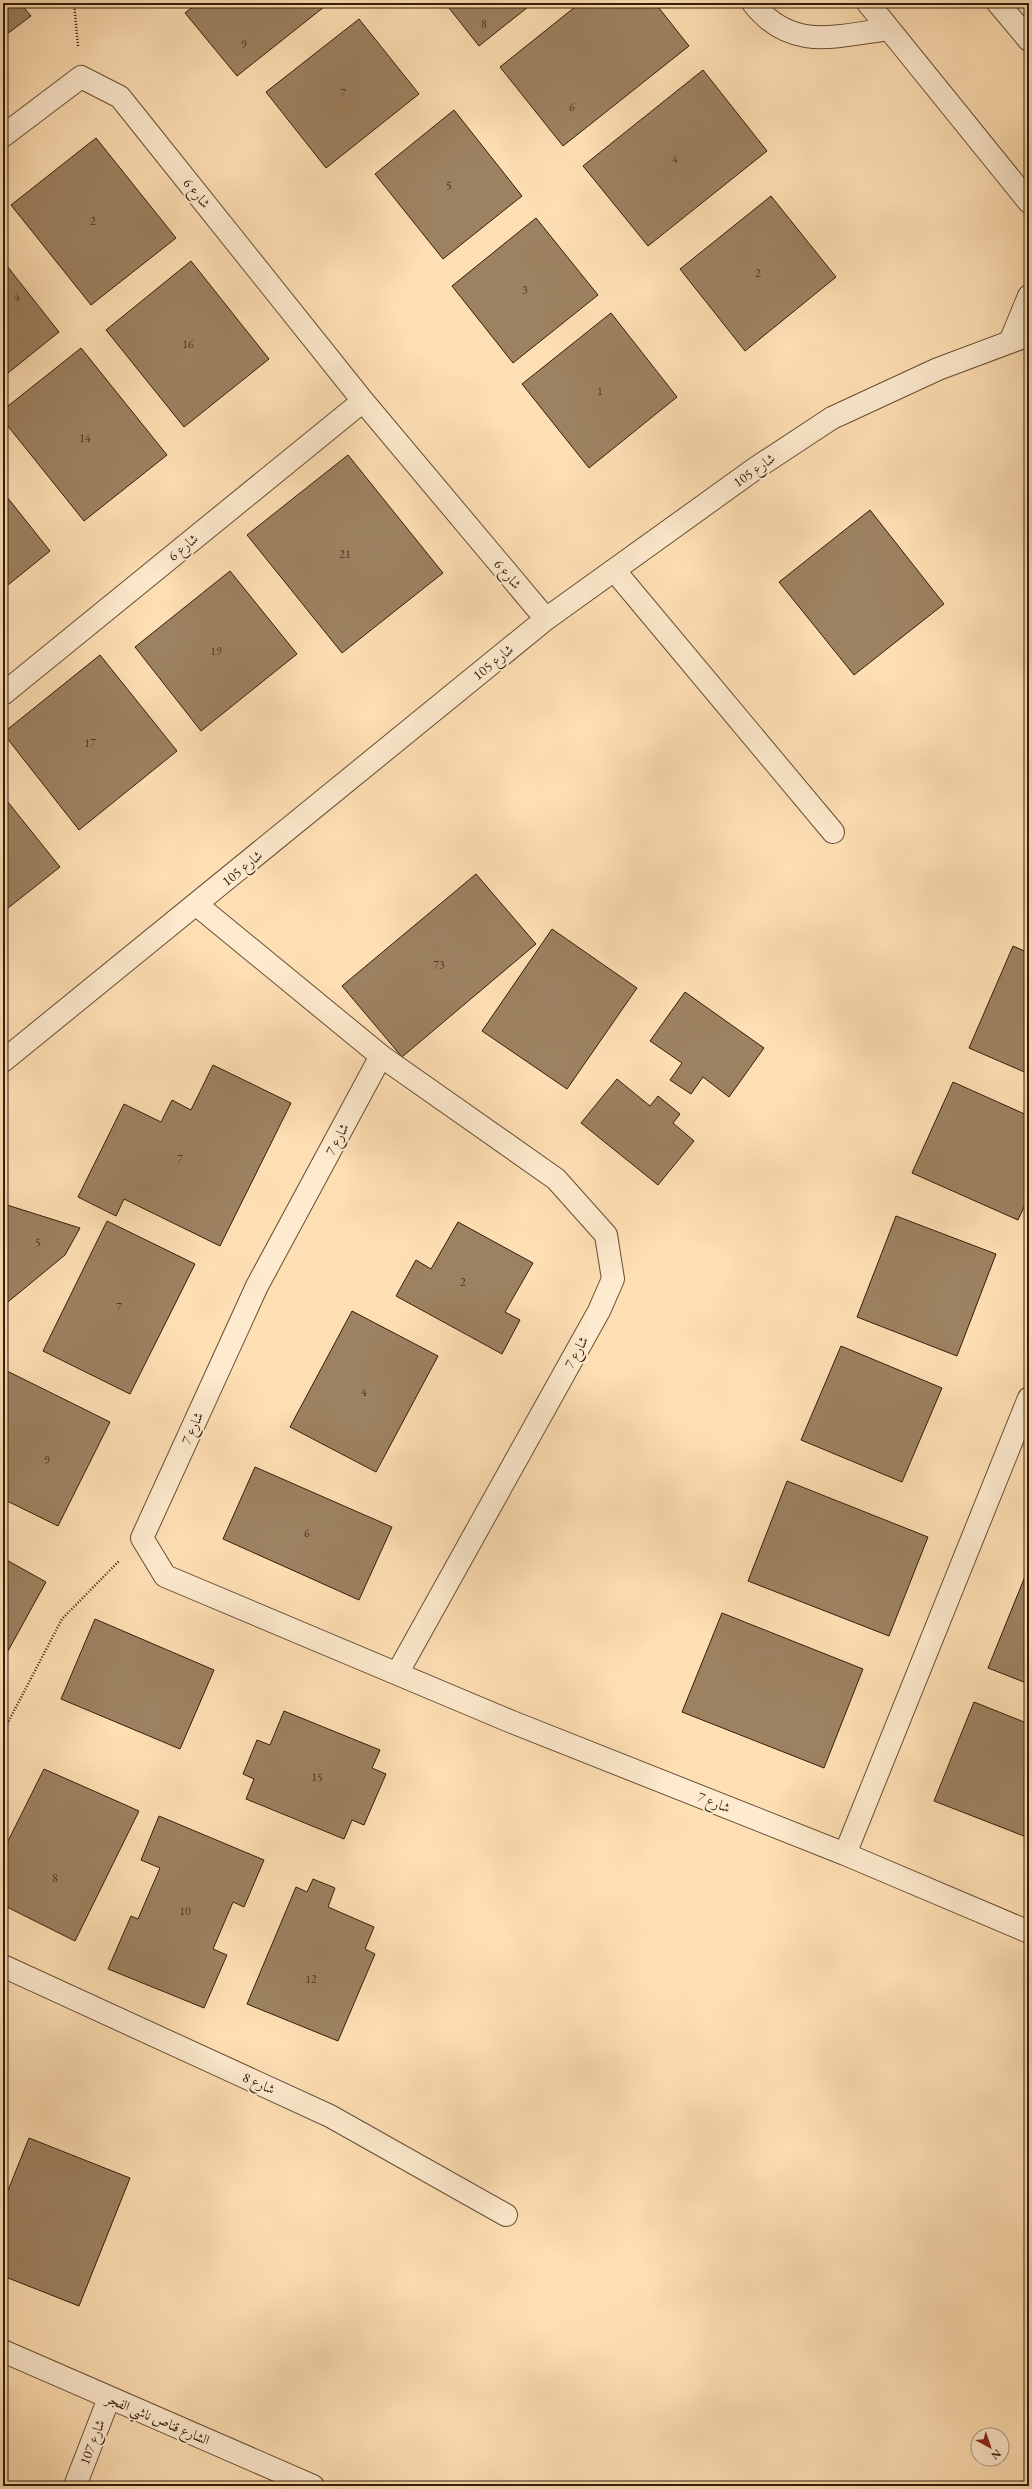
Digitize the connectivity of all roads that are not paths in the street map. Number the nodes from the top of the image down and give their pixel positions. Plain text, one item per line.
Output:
1 (753, 3) edge
2 (868, 3) edge
3 (998, 3) edge
4 (889, 29) junction
5 (1029, 40) edge
6 (3, 136) edge
7 (1029, 202) edge
8 (1029, 296) edge
9 (1020, 339) edge
10 (363, 400) junction
11 (614, 570) junction
12 (546, 619) junction
13 (3, 694) edge
14 (833, 832) dead end
15 (197, 905) junction
16 (381, 1056) junction
17 (3, 1061) edge
18 (1029, 1398) edge
19 (398, 1672) junction
20 (845, 1854) junction
21 (1029, 1932) edge
22 (3, 1966) edge
23 (506, 2215) dead end
24 (3, 2351) edge
25 (109, 2398) junction
26 (75, 2486) edge
27 (313, 2486) edge

1 - 4 street
2 - 4 street
3 - 5 street
4 - 7 street
6 - 10 street, شارع 6
8 - 9 street
9 - 11 street, شارع 105
10 - 12 street, شارع 6
10 - 13 street, شارع 6
11 - 12 street, شارع 105
11 - 14 street
12 - 15 street, شارع 105
15 - 16 street, شارع 7
15 - 17 street, شارع 105
16 - 19 street, شارع 7
16 - 19 street, شارع 7
18 - 20 street
19 - 20 street, شارع 7
20 - 21 street, شارع 7
22 - 23 street, شارع 8
24 - 25 street, الشارع قناص ناشي الفجر
25 - 26 street, شارع 107
25 - 27 street, الشارع قناص ناشي الفجر

